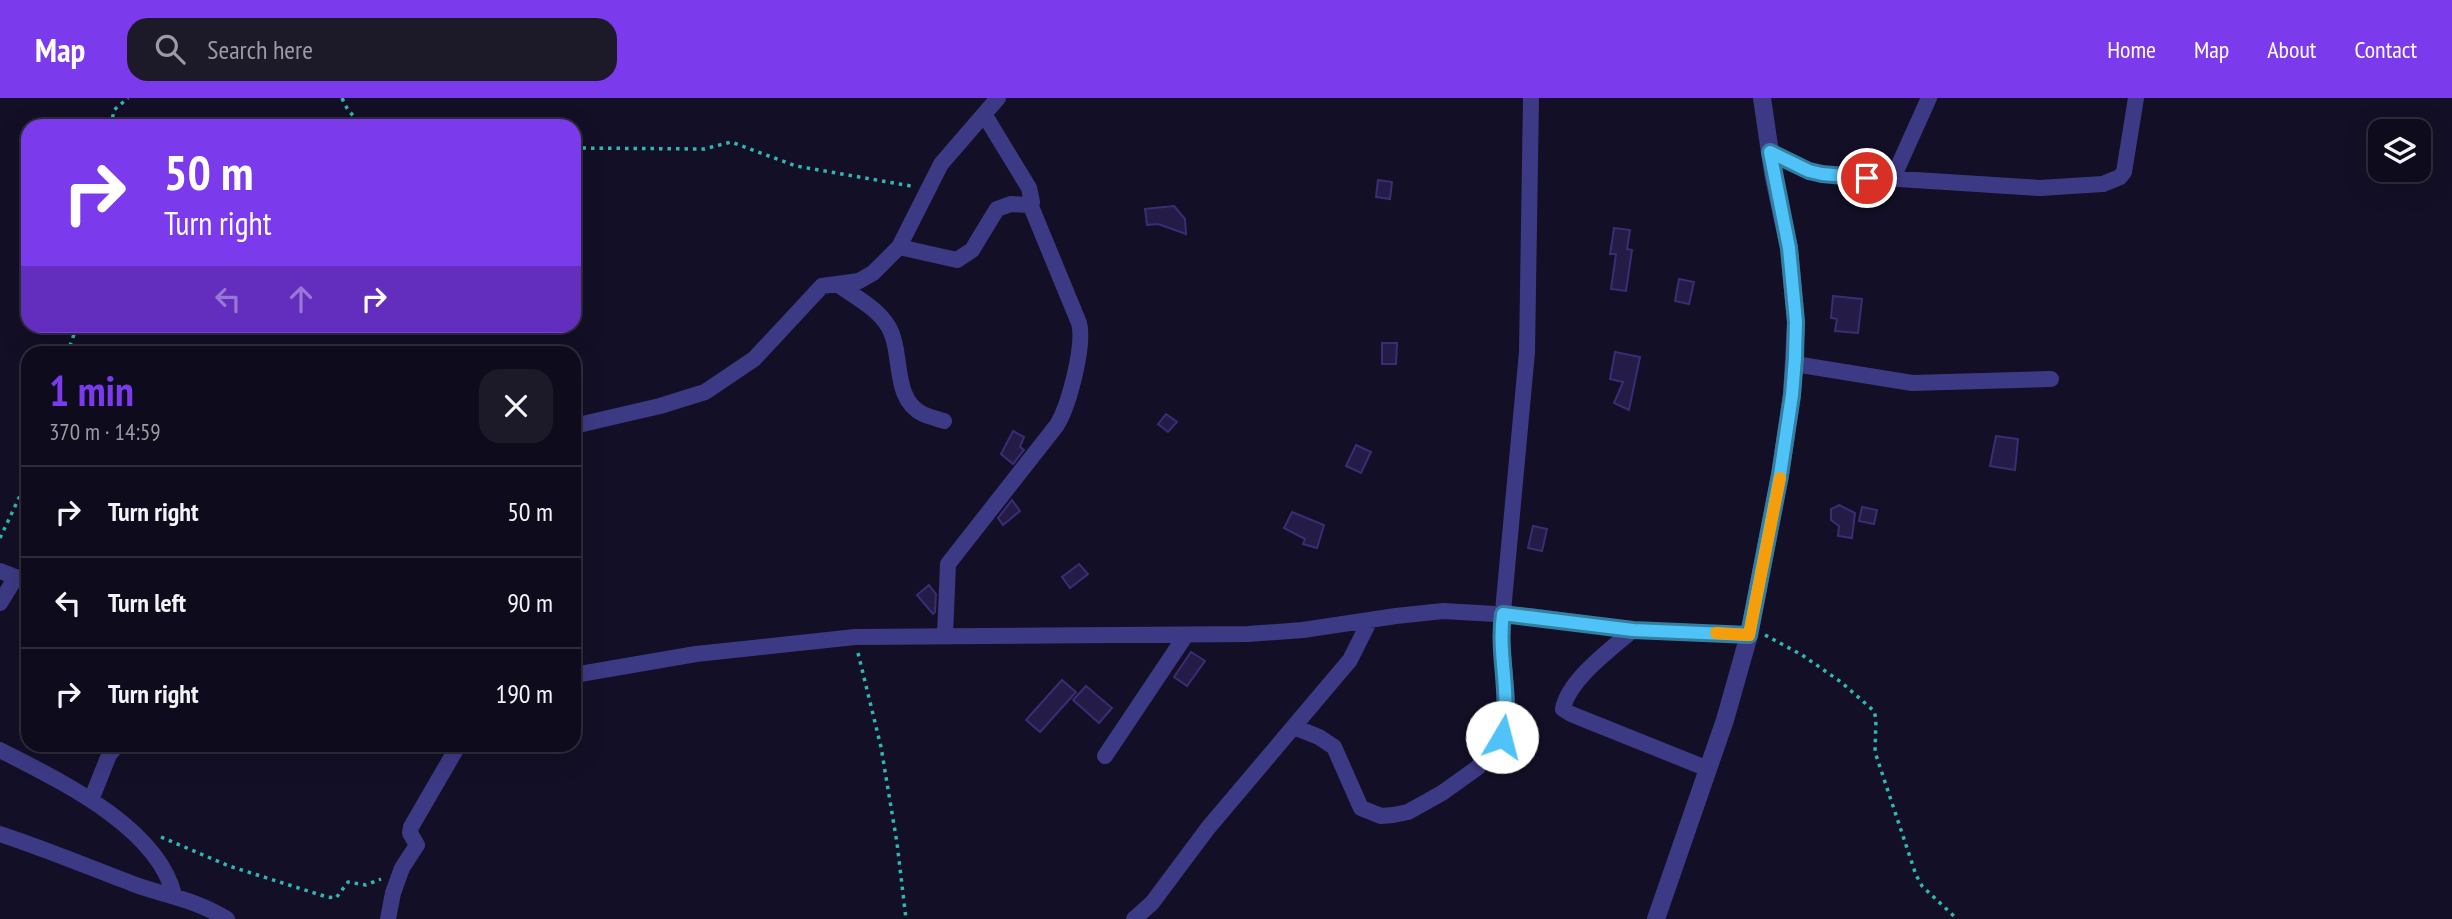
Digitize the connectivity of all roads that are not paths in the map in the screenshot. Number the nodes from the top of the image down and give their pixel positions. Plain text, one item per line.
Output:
1 (998, 98) edge
2 (1531, 98) edge
3 (1762, 98) edge
4 (1929, 98) edge
5 (2136, 98) edge
6 (984, 114) junction
7 (1770, 152) junction
8 (1892, 180) junction
9 (1030, 204) junction
10 (899, 247) junction
11 (837, 284) junction
12 (1795, 364) junction
13 (2051, 379) dead end
14 (944, 421) dead end
15 (581, 424) edge
16 (0, 571) edge
17 (21, 580) edge
18 (21, 581) edge
19 (0, 603) edge
20 (1503, 614) junction
21 (1370, 620) junction
22 (1633, 630) junction
23 (1750, 631) junction
24 (945, 635) junction
25 (1186, 635) junction
26 (581, 674) edge
27 (1294, 727) junction
28 (0, 750) edge
29 (111, 752) edge
30 (455, 752) edge
31 (1105, 756) dead end
32 (1708, 769) junction
33 (91, 800) junction
34 (0, 834) edge
35 (174, 895) junction
36 (227, 919) edge
37 (388, 919) edge
38 (1134, 919) edge
39 (1656, 919) edge

1 - 6 street
2 - 20 street
3 - 7 street
4 - 8 street
5 - 8 street
6 - 9 street
6 - 10 street
7 - 8 street
7 - 12 street
9 - 10 street
9 - 24 street
10 - 11 street
11 - 14 street
11 - 15 street
12 - 13 street
12 - 23 street
16 - 17 street
18 - 19 street
20 - 21 street
20 - 22 street
20 - 27 street
21 - 25 street
21 - 27 street
22 - 23 street
22 - 32 street
23 - 32 street
24 - 25 street
24 - 26 street
25 - 31 street
27 - 38 street
28 - 33 street
29 - 33 street
30 - 37 street
32 - 39 street
33 - 35 street
34 - 35 street
35 - 36 street

